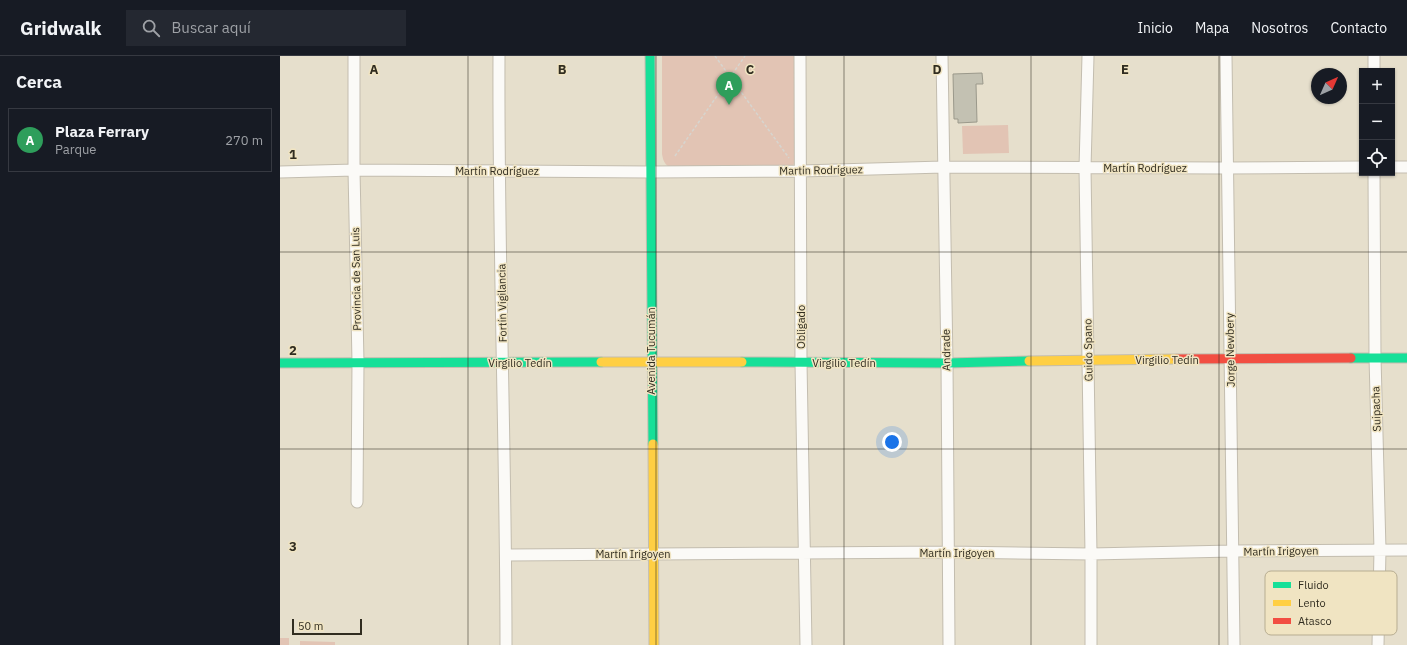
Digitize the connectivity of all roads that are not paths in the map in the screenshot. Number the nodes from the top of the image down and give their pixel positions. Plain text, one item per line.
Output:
1 (354, 56) edge
2 (499, 56) edge
3 (650, 56) edge
4 (800, 56) edge
5 (942, 56) edge
6 (1088, 56) edge
7 (1226, 56) edge
8 (1374, 56) edge
9 (1374, 68) edge
10 (943, 167) junction
11 (1359, 167) edge
12 (1395, 167) edge
13 (1407, 167) edge
14 (1085, 168) junction
15 (1227, 168) junction
16 (354, 170) junction
17 (498, 171) junction
18 (801, 171) junction
19 (280, 172) edge
20 (650, 172) junction
21 (1374, 176) edge
22 (1374, 358) junction
23 (1407, 358) edge
24 (1088, 360) junction
25 (1230, 360) junction
26 (651, 361) junction
27 (358, 362) junction
28 (801, 362) junction
29 (280, 363) edge
30 (503, 363) junction
31 (947, 363) junction
32 (357, 502) dead end
33 (1380, 550) junction
34 (1407, 550) edge
35 (1233, 551) junction
36 (948, 552) junction
37 (805, 553) junction
38 (653, 554) junction
39 (1091, 554) junction
40 (506, 555) junction
41 (1380, 571) edge
42 (1378, 635) edge
43 (506, 645) edge
44 (654, 645) edge
45 (806, 645) edge
46 (949, 645) edge
47 (1091, 645) edge
48 (1234, 645) edge
49 (1378, 645) edge

1 - 16 street, Provincia de San Luis
2 - 17 street, Fortín Vigilancia
3 - 20 street, Avenida Tucumán
4 - 18 street, Obligado
5 - 10 street, Andrade
6 - 14 street, Guido Spano
7 - 15 street, Jorge Newbery
8 - 9 street
10 - 14 street, Martín Rodríguez
10 - 18 street, Martín Rodríguez
10 - 31 street, Andrade
11 - 15 street, Martín Rodríguez
12 - 13 street
14 - 15 street, Martín Rodríguez
14 - 24 street, Guido Spano
15 - 25 street, Jorge Newbery
16 - 17 street, Martín Rodríguez
16 - 19 street, Martín Rodríguez
16 - 27 street, Provincia de San Luis
17 - 20 street, Martín Rodríguez
17 - 30 street, Fortín Vigilancia
18 - 20 street, Martín Rodríguez
18 - 28 street, Obligado
20 - 26 street, Avenida Tucumán
21 - 22 street, Suipacha
22 - 23 street, Virgilio Tedín
22 - 25 street, Virgilio Tedín
22 - 33 street, Suipacha
24 - 25 street, Virgilio Tedín
24 - 31 street, Virgilio Tedín
24 - 39 street, Guido Spano
25 - 35 street, Jorge Newbery
26 - 28 street, Virgilio Tedín
26 - 30 street, Virgilio Tedín
26 - 38 street, Avenida Tucumán
27 - 29 street, Virgilio Tedín
27 - 30 street, Virgilio Tedín
27 - 32 street, Provincia de San Luis
28 - 31 street, Virgilio Tedín
28 - 37 street, Obligado
30 - 40 street, Fortín Vigilancia
31 - 36 street, Andrade
33 - 34 street, Martín Irigoyen
33 - 35 street, Martín Irigoyen
33 - 41 street, Suipacha
35 - 39 street, Martín Irigoyen
35 - 48 street, Jorge Newbery
36 - 37 street, Martín Irigoyen
36 - 39 street, Martín Irigoyen
36 - 46 street, Andrade
37 - 38 street, Martín Irigoyen
37 - 45 street, Obligado
38 - 40 street, Martín Irigoyen
38 - 44 street, Avenida Tucumán
39 - 47 street, Guido Spano
40 - 43 street, Fortín Vigilancia
42 - 49 street, Suipacha

